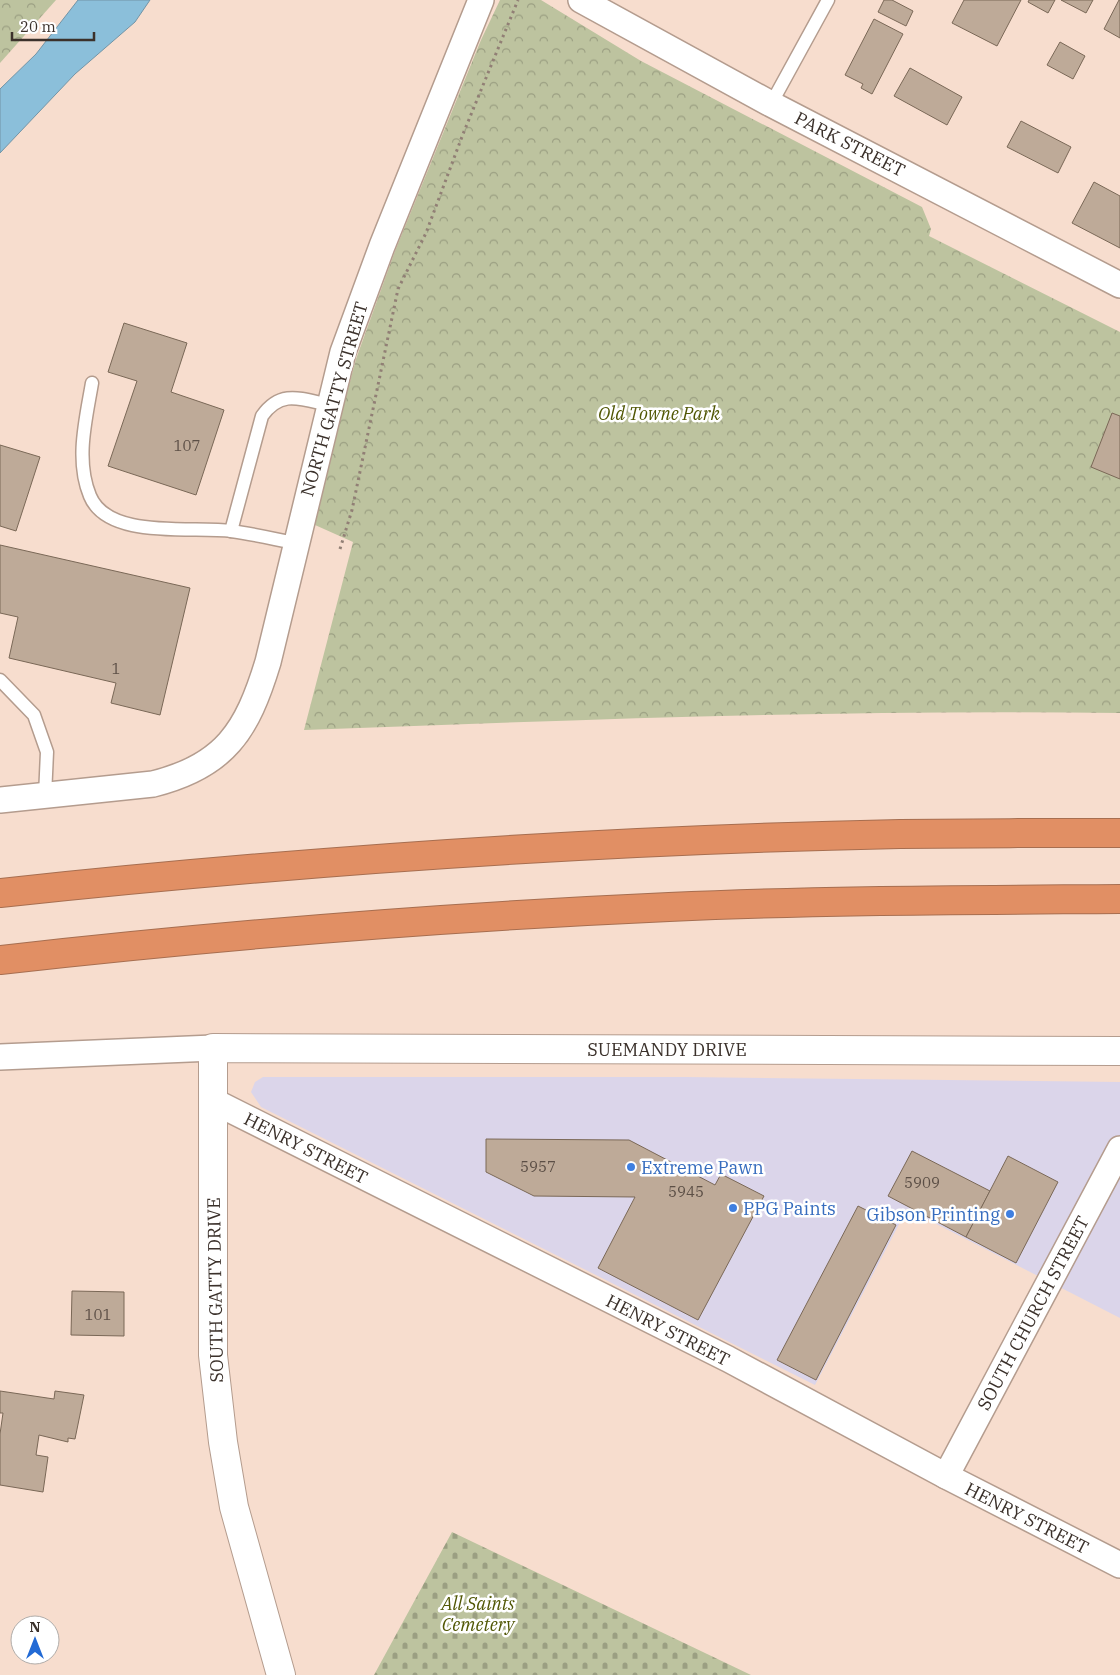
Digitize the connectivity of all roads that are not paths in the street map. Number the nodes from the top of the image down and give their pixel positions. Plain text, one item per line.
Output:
1 (481, 0) edge
2 (581, 0) edge
3 (828, 0) edge
4 (771, 104) junction
5 (1119, 283) edge
6 (92, 383) dead end
7 (329, 405) junction
8 (231, 531) junction
9 (295, 543) junction
10 (0, 680) edge
11 (45, 796) junction
12 (0, 800) edge
13 (1120, 833) edge
14 (0, 893) edge
15 (1120, 899) edge
16 (0, 960) edge
17 (213, 1048) junction
18 (1120, 1051) edge
19 (0, 1057) edge
20 (213, 1101) junction
21 (1120, 1149) edge
22 (946, 1476) junction
23 (1120, 1565) edge
24 (281, 1675) edge

1 - 7 street, NORTH GATTY STREET
2 - 4 street, PARK STREET
3 - 4 lane
4 - 5 street, PARK STREET
6 - 8 lane
7 - 8 lane
7 - 9 street, NORTH GATTY STREET
8 - 9 lane
9 - 11 street, NORTH GATTY STREET
10 - 11 lane
11 - 12 street, NORTH GATTY STREET
13 - 14 highway
15 - 16 highway
17 - 18 street, SUEMANDY DRIVE
17 - 19 street
17 - 20 street, SOUTH GATTY DRIVE
20 - 22 street, HENRY STREET
20 - 24 street, SOUTH GATTY DRIVE
21 - 22 street, SOUTH CHURCH STREET
22 - 23 street, HENRY STREET

